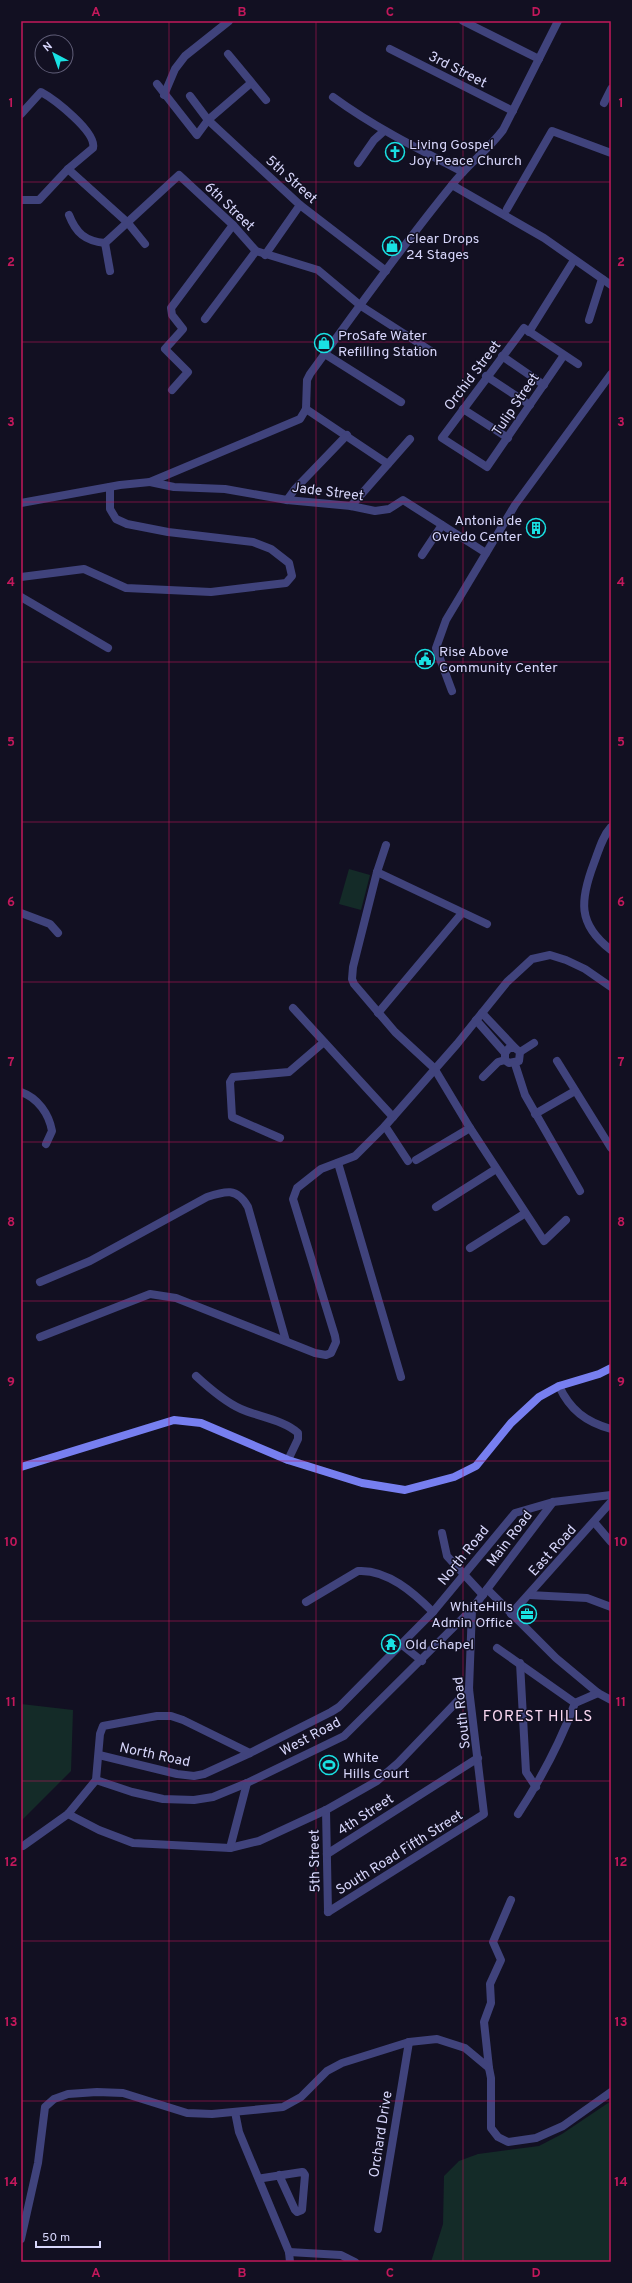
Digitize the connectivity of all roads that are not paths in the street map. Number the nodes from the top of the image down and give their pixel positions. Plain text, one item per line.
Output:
1 (229, 21) edge
2 (463, 21) edge
3 (558, 21) edge
4 (390, 50) dead end
5 (228, 54) dead end
6 (539, 59) junction
7 (251, 83) junction
8 (157, 84) dead end
9 (611, 89) edge
10 (164, 95) junction
11 (190, 96) dead end
12 (333, 97) dead end
13 (266, 100) dead end
14 (604, 103) dead end
15 (513, 112) junction
16 (21, 114) edge
17 (208, 120) junction
18 (384, 131) junction
19 (611, 153) edge
20 (358, 163) dead end
21 (68, 169) junction
22 (463, 172) junction
23 (452, 185) junction
24 (21, 200) edge
25 (300, 205) junction
26 (507, 209) dead end
27 (69, 215) dead end
28 (128, 223) junction
29 (233, 225) junction
30 (105, 243) junction
31 (145, 244) dead end
32 (256, 251) junction
33 (265, 254) junction
34 (574, 260) junction
35 (386, 271) junction
36 (110, 272) dead end
37 (602, 279) junction
38 (611, 285) edge
39 (361, 306) junction
40 (205, 319) dead end
41 (589, 320) dead end
42 (526, 330) junction
43 (431, 351) dead end
44 (325, 354) junction
45 (564, 355) junction
46 (502, 356) junction
47 (578, 364) dead end
48 (611, 374) edge
49 (486, 376) junction
50 (544, 385) junction
51 (172, 390) dead end
52 (401, 402) dead end
53 (530, 405) junction
54 (306, 409) junction
55 (463, 409) junction
56 (347, 435) junction
57 (508, 438) junction
58 (410, 439) dead end
59 (388, 464) junction
60 (488, 468) joint
61 (150, 482) junction
62 (110, 487) junction
63 (287, 500) junction
64 (21, 502) edge
65 (351, 506) junction
66 (442, 525) junction
67 (486, 553) junction
68 (422, 555) dead end
69 (21, 576) edge
70 (21, 597) edge
71 (108, 648) dead end
72 (452, 691) dead end
73 (611, 827) edge
74 (386, 845) dead end
75 (377, 872) junction
76 (21, 913) edge
77 (462, 914) junction
78 (487, 924) dead end
79 (58, 933) dead end
80 (611, 950) edge
81 (611, 987) edge
82 (293, 1008) dead end
83 (378, 1013) junction
84 (482, 1013) junction
85 (476, 1020) junction
86 (324, 1042) junction
87 (534, 1042) dead end
88 (518, 1050) junction
89 (505, 1056) junction
90 (557, 1061) dead end
91 (515, 1064) junction
92 (434, 1068) junction
93 (483, 1077) dead end
94 (575, 1091) junction
95 (21, 1092) edge
96 (535, 1114) junction
97 (393, 1117) junction
98 (385, 1126) junction
99 (470, 1128) junction
100 (280, 1138) dead end
101 (46, 1144) dead end
102 (611, 1148) edge
103 (338, 1163) junction
104 (496, 1169) junction
105 (580, 1191) dead end
106 (436, 1207) dead end
107 (524, 1214) junction
108 (566, 1220) dead end
109 (470, 1248) dead end
110 (40, 1282) dead end
111 (40, 1337) dead end
112 (286, 1341) junction
113 (611, 1368) edge
114 (196, 1376) dead end
115 (401, 1378) dead end
116 (559, 1386) junction
117 (611, 1429) edge
118 (288, 1460) junction
119 (21, 1467) edge
120 (611, 1495) edge
121 (553, 1502) junction
122 (611, 1502) edge
123 (594, 1522) junction
124 (442, 1533) dead end
125 (611, 1542) edge
126 (464, 1574) junction
127 (485, 1592) junction
128 (529, 1595) junction
129 (306, 1602) dead end
130 (611, 1607) edge
131 (472, 1610) junction
132 (433, 1612) junction
133 (511, 1614) junction
134 (402, 1644) junction
135 (497, 1648) dead end
136 (422, 1661) junction
137 (520, 1663) junction
138 (469, 1689) junction
139 (598, 1693) junction
140 (611, 1700) edge
141 (576, 1703) junction
142 (250, 1753) junction
143 (99, 1755) junction
144 (478, 1758) junction
145 (96, 1780) junction
146 (247, 1783) junction
147 (536, 1787) junction
148 (326, 1810) junction
149 (68, 1814) junction
150 (484, 1814) joint
151 (518, 1814) dead end
152 (23, 1846) dead end
153 (230, 1848) junction
154 (327, 1854) junction
155 (511, 1900) dead end
156 (328, 1912) joint
157 (409, 2042) junction
158 (488, 2068) junction
159 (611, 2092) edge
160 (235, 2112) junction
161 (279, 2175) junction
162 (259, 2179) junction
163 (378, 2229) dead end
164 (21, 2240) edge
165 (289, 2252) junction
166 (290, 2262) edge
167 (355, 2262) edge

1 - 10 street
2 - 6 street
3 - 6 street
4 - 15 street, 3rd Street
5 - 7 street
6 - 15 street
7 - 13 street
7 - 17 street
8 - 10 street
9 - 14 street
10 - 17 street
11 - 17 street, 5th Street
12 - 18 street
15 - 22 street
16 - 21 street
17 - 25 street, 5th Street
18 - 20 street
18 - 22 street
19 - 26 street
21 - 24 street
21 - 28 street
22 - 23 street
23 - 34 street
23 - 35 street
25 - 33 street
25 - 35 street, 5th Street
27 - 30 street
28 - 29 street, 6th Street
28 - 30 street, 6th Street
28 - 31 street
29 - 32 street, 6th Street
29 - 51 street
30 - 36 street
32 - 33 street, 6th Street
32 - 40 street
33 - 39 street, 6th Street
34 - 37 street
34 - 42 street, Orchid Street
35 - 39 street
37 - 38 street
37 - 41 street
39 - 43 street, 6th Street
39 - 44 street
42 - 45 street
42 - 46 street, Orchid Street
44 - 52 street
44 - 54 street
45 - 47 street
45 - 50 street, Tulip Street
46 - 49 street, Orchid Street
46 - 50 street
48 - 67 street
49 - 53 street
49 - 55 street, Orchid Street
50 - 53 street, Tulip Street
53 - 57 street, Tulip Street
54 - 56 street
54 - 61 street
55 - 57 street
55 - 60 street, Orchid Street
56 - 59 street
56 - 63 street
57 - 60 street, Tulip Street
58 - 59 street
59 - 65 street
61 - 62 street
61 - 63 street, Jade Street
62 - 64 street
62 - 69 street
63 - 65 street, Jade Street
65 - 66 street, Jade Street
66 - 67 street, Jade Street
66 - 68 street
67 - 72 street
70 - 71 street
73 - 80 street
74 - 75 street
75 - 77 street
75 - 83 street
76 - 79 street
77 - 78 street
77 - 83 street
81 - 84 street
82 - 86 street
83 - 92 street
84 - 85 street
84 - 88 street
85 - 89 street
85 - 92 street
86 - 97 street
86 - 100 street
87 - 88 street
88 - 89 street
88 - 91 street
89 - 91 street
89 - 93 street
90 - 94 street
91 - 96 street
92 - 97 street
92 - 99 street
94 - 96 street
94 - 102 street
95 - 101 street
96 - 105 street
97 - 98 street
98 - 99 street
98 - 103 street
99 - 104 street
103 - 112 street
103 - 115 street
104 - 106 street
104 - 107 street
107 - 108 street
107 - 109 street
110 - 112 street
111 - 112 street
113 - 116 street
114 - 118 street
116 - 117 street
116 - 118 street
118 - 119 street
120 - 121 street, North Road
121 - 126 street, North Road
121 - 127 street, Main Road
122 - 123 street, East Road
123 - 125 street
123 - 128 street, East Road
124 - 126 street
126 - 127 street
126 - 132 street, North Road
127 - 131 street, West Road
127 - 133 street
128 - 130 street
128 - 133 street, East Road
129 - 132 street
131 - 136 street, West Road
131 - 138 street, South Road
132 - 134 street, North Road
133 - 139 street
134 - 136 street
134 - 142 street, North Road
135 - 137 street
136 - 146 street, West Road
137 - 141 street
137 - 147 street
138 - 144 street, South Road
138 - 148 street
139 - 140 street
139 - 141 street
141 - 147 street
142 - 143 street, North Road
142 - 143 street, North Road
143 - 145 street
144 - 150 street, South Road
144 - 154 street, 4th Street
145 - 146 street, West Road
145 - 149 street
146 - 153 street
147 - 151 street
148 - 153 street
148 - 154 street, 5th Street
149 - 152 street
149 - 153 street
150 - 156 street, South Road Fifth Street
154 - 156 street, 5th Street
155 - 158 street
157 - 158 street
157 - 160 street
157 - 163 street, Orchard Drive
158 - 159 street
160 - 162 street
160 - 164 street
161 - 161 street
161 - 162 street
162 - 165 street
165 - 166 street
165 - 167 street

